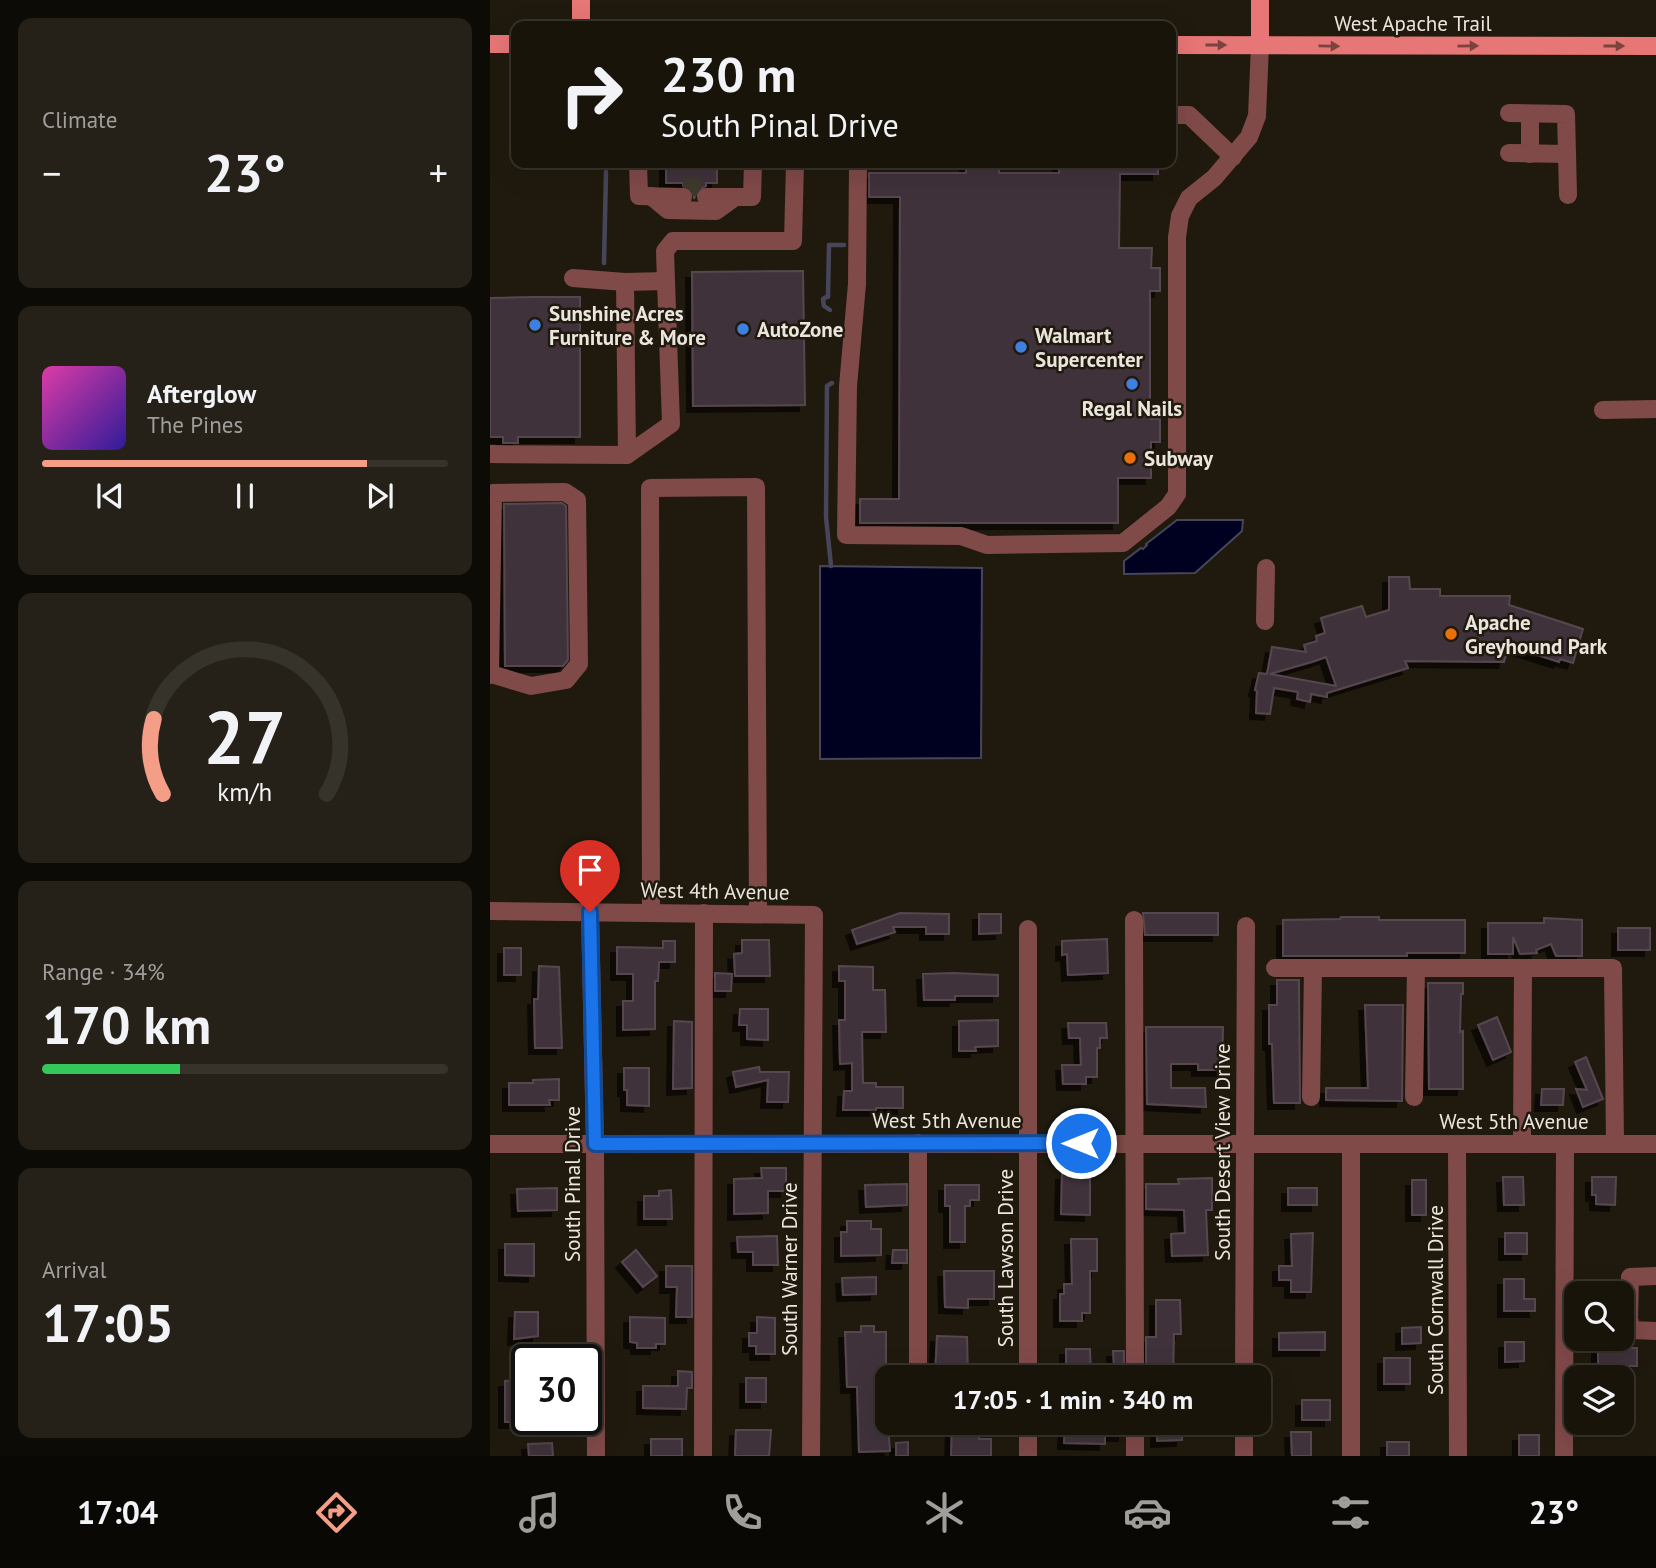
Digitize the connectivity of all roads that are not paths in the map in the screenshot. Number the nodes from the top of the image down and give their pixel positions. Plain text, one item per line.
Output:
1 (581, 0) edge
2 (1261, 0) edge
3 (581, 21) edge
4 (490, 44) edge
5 (511, 44) edge
6 (1176, 45) edge
7 (1261, 45) junction
8 (1656, 46) edge
9 (1509, 113) dead end
10 (1530, 114) junction
11 (1176, 115) edge
12 (1508, 153) dead end
13 (1530, 154) junction
14 (1567, 154) junction
15 (1233, 158) junction
16 (638, 168) edge
17 (753, 168) edge
18 (795, 168) edge
19 (858, 168) edge
20 (683, 192) tunnel mouth
21 (706, 192) tunnel mouth
22 (1568, 195) dead end
23 (651, 197) junction
24 (734, 198) junction
25 (573, 278) dead end
26 (666, 281) junction
27 (625, 282) junction
28 (1656, 409) edge
29 (1603, 410) dead end
30 (490, 454) edge
31 (626, 455) junction
32 (1266, 568) dead end
33 (1265, 621) dead end
34 (490, 675) edge
35 (490, 911) edge
36 (590, 912) junction
37 (651, 913) junction
38 (704, 913) junction
39 (758, 914) junction
40 (814, 915) joint
41 (1134, 920) dead end
42 (1247, 926) dead end
43 (1028, 929) dead end
44 (1275, 968) dead end
45 (1312, 968) junction
46 (1416, 968) junction
47 (1523, 968) junction
48 (1311, 1097) dead end
49 (1414, 1097) dead end
50 (811, 1143) junction
51 (918, 1143) junction
52 (1028, 1143) junction
53 (1135, 1143) junction
54 (1244, 1143) junction
55 (1351, 1143) junction
56 (1457, 1143) junction
57 (1522, 1143) junction
58 (1565, 1143) junction
59 (1615, 1143) junction
60 (490, 1144) edge
61 (595, 1144) junction
62 (702, 1144) junction
63 (1656, 1144) edge
64 (1656, 1276) edge
65 (1656, 1331) edge
66 (918, 1365) edge
67 (1028, 1365) edge
68 (1135, 1365) edge
69 (1244, 1365) edge
70 (1028, 1435) edge
71 (1135, 1435) edge
72 (1244, 1435) edge
73 (596, 1456) edge
74 (703, 1456) edge
75 (811, 1456) edge
76 (1028, 1456) edge
77 (1135, 1456) edge
78 (1244, 1456) edge
79 (1351, 1456) edge
80 (1458, 1456) edge
81 (1564, 1456) edge

1 - 3 main road
2 - 7 main road
4 - 5 main road
6 -> 7 main road, West Apache Trail
7 -> 8 main road, West Apache Trail
7 - 15 street
9 - 10 street
10 - 13 street
10 - 14 street
11 - 15 street
12 - 13 street
13 - 14 street
14 - 22 street
15 - 19 street
16 - 23 street
17 - 24 street
18 - 26 street
20 - 23 street
21 - 24 street
23 - 24 street
25 - 27 street
26 - 27 street
26 - 31 street
27 - 31 street
28 - 29 street
30 - 31 street
32 - 33 street
34 - 34 street
35 - 36 street, West 4th Avenue
36 - 37 street, West 4th Avenue
36 - 61 street, South Pinal Drive
37 - 38 street, West 4th Avenue
37 - 39 street
38 - 39 street, West 4th Avenue
38 - 62 street
39 - 40 street, West 4th Avenue
40 - 50 street, South Warner Drive
41 - 53 street
42 - 54 street, South Desert View Drive
43 - 52 street, South Lawson Drive
44 - 45 street
45 - 46 street
45 - 48 street
46 - 47 street
46 - 49 street
47 - 57 street
47 - 59 street
50 - 51 street, West 5th Avenue
50 - 62 street, West 5th Avenue
50 - 75 street, South Warner Drive
51 - 52 street, West 5th Avenue
51 - 66 street
52 - 53 street, West 5th Avenue
52 - 67 street, South Lawson Drive
53 - 54 street, West 5th Avenue
53 - 68 street
54 - 55 street, West 5th Avenue
54 - 69 street, South Desert View Drive
55 - 56 street, West 5th Avenue
55 - 79 street
56 - 57 street, West 5th Avenue
56 - 80 street, South Cornwall Drive
57 - 58 street, West 5th Avenue
58 - 59 street, West 5th Avenue
58 - 81 street
59 - 63 street, West 5th Avenue
60 - 61 street, West 5th Avenue
61 - 62 street, West 5th Avenue
61 - 73 street, South Pinal Drive
62 - 74 street
64 - 65 street
70 - 76 street
71 - 77 street
72 - 78 street

